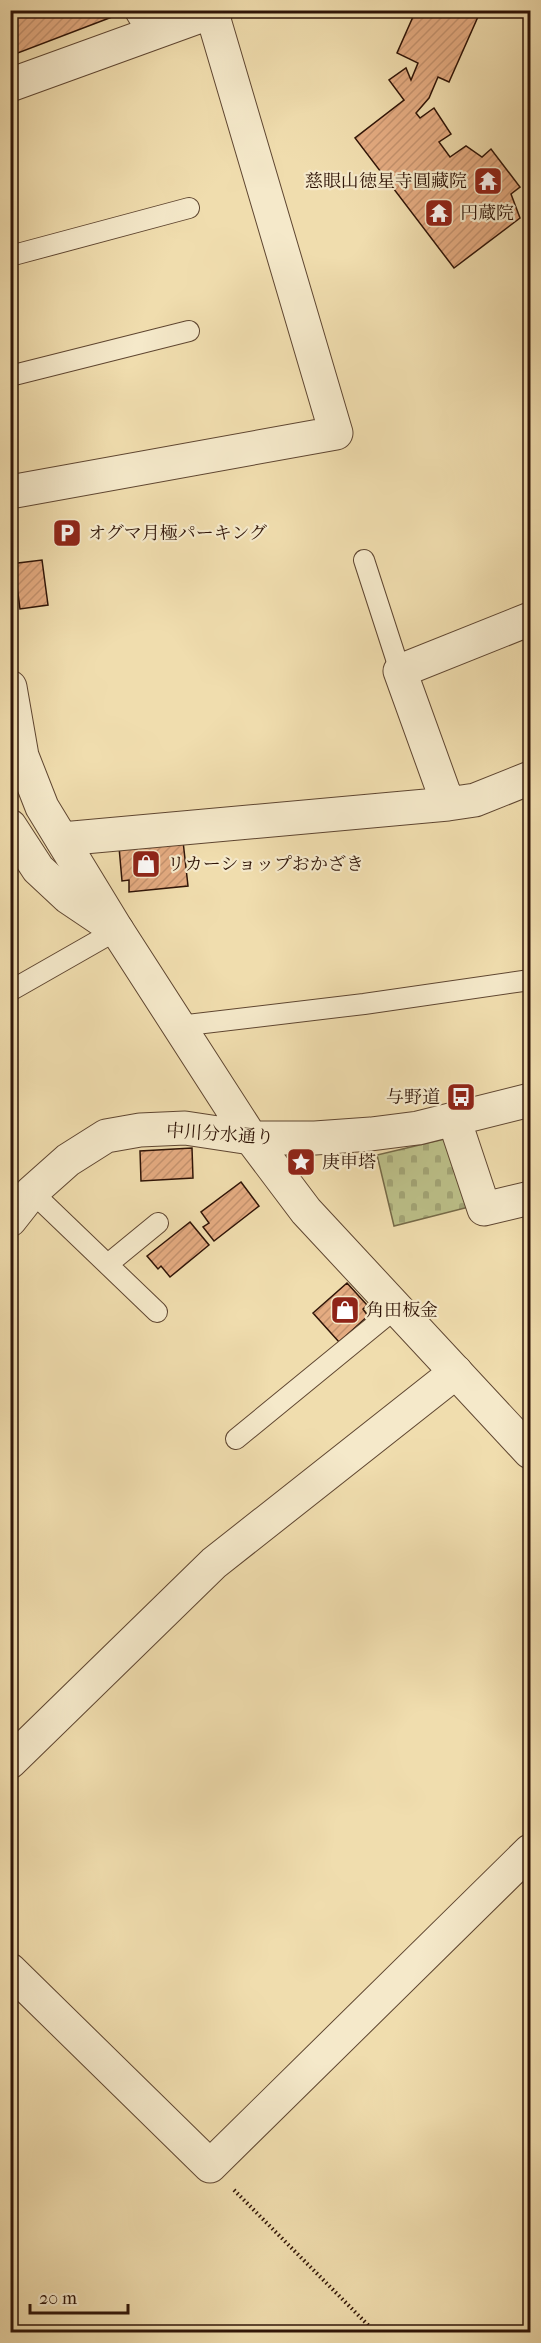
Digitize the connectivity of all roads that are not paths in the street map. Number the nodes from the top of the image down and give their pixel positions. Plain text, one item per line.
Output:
1 (215, 12) edge
2 (142, 23) edge
3 (10, 85) edge
4 (189, 208) dead end
5 (10, 256) edge
6 (189, 331) dead end
7 (10, 376) edge
8 (10, 492) edge
9 (364, 560) dead end
10 (531, 619) edge
11 (400, 670) junction
12 (11, 701) edge
13 (531, 778) edge
14 (448, 804) junction
15 (10, 826) edge
16 (62, 839) junction
17 (117, 930) junction
18 (531, 980) edge
19 (10, 991) edge
20 (179, 1026) junction
21 (531, 1100) edge
22 (454, 1119) junction
23 (251, 1138) junction
24 (32, 1192) junction
25 (531, 1198) edge
26 (10, 1220) edge
27 (158, 1223) dead end
28 (108, 1264) junction
29 (396, 1308) junction
30 (158, 1312) dead end
31 (456, 1372) junction
32 (236, 1439) dead end
33 (531, 1452) edge
34 (10, 1762) edge
35 (531, 1851) edge
36 (10, 1970) edge

1 - 2 street
1 - 8 street
2 - 3 street
4 - 5 lane
6 - 7 lane
9 - 11 lane
10 - 11 street
11 - 14 street
12 - 16 street
13 - 14 street
14 - 16 street
15 - 17 street
16 - 17 street
17 - 19 lane
17 - 20 street
18 - 20 lane
20 - 23 street
21 - 22 street, 中川分水通り
22 - 23 street, 中川分水通り
22 - 25 street
23 - 24 street, 中川分水通り
23 - 29 street
24 - 26 street, 中川分水通り
24 - 28 lane
27 - 28 lane
28 - 30 lane
29 - 31 street
29 - 32 lane
31 - 33 street
31 - 34 street
35 - 36 street

